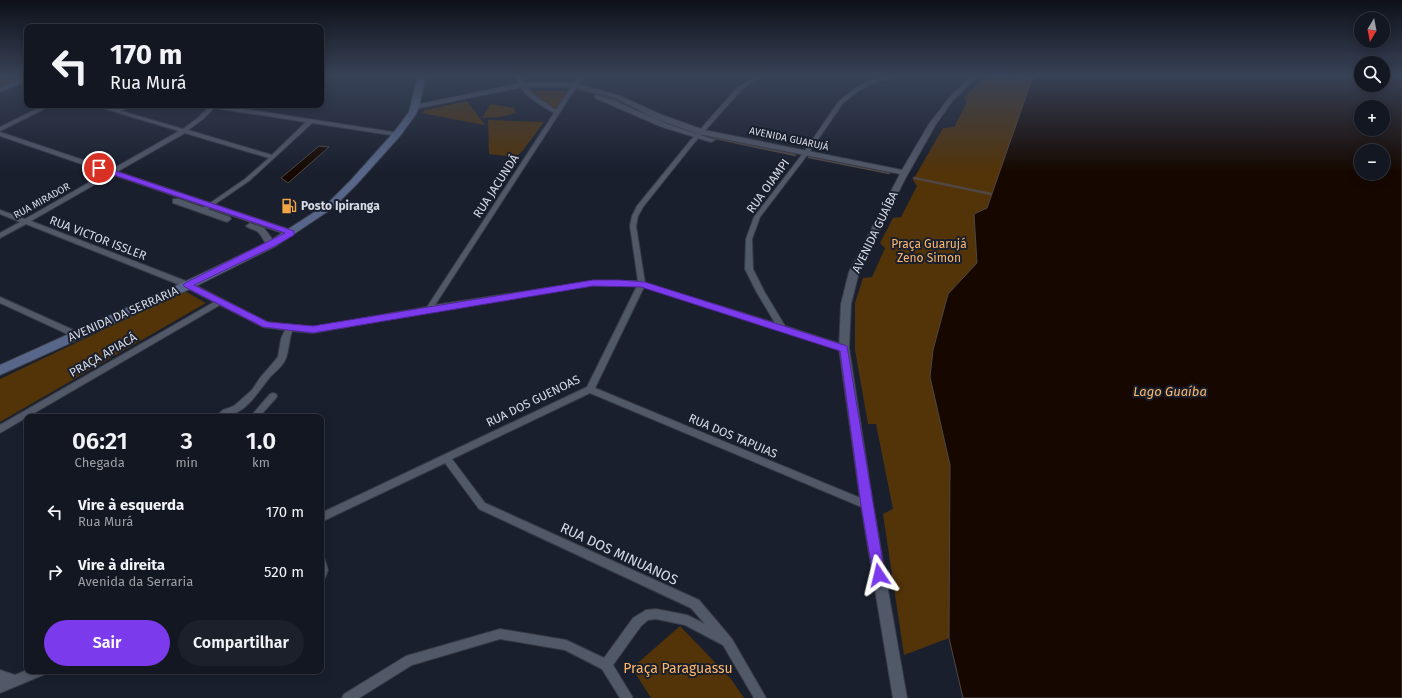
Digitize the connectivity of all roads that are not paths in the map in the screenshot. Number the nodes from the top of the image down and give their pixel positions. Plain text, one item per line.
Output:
1 (43, 108) edge
2 (106, 108) edge
3 (123, 108) edge
4 (211, 108) edge
5 (232, 108) edge
6 (426, 108) edge
7 (550, 108) edge
8 (560, 108) edge
9 (640, 108) edge
10 (723, 108) edge
11 (837, 108) edge
12 (945, 108) edge
13 (414, 110) joint
14 (117, 111) junction
15 (557, 113) junction
16 (310, 121) junction
17 (0, 130) edge
18 (184, 131) junction
19 (0, 134) edge
20 (397, 134) junction
21 (699, 134) junction
22 (0, 141) edge
23 (46, 150) junction
24 (38, 154) junction
25 (804, 156) junction
26 (273, 157) junction
27 (109, 175) junction
28 (903, 176) junction
29 (206, 208) junction
30 (0, 212) edge
31 (26, 222) junction
32 (291, 233) junction
33 (0, 236) edge
34 (272, 244) junction
35 (642, 284) junction
36 (188, 285) junction
37 (0, 300) edge
38 (219, 302) junction
39 (429, 309) junction
40 (290, 327) junction
41 (782, 328) junction
42 (77, 335) junction
43 (844, 348) junction
44 (0, 370) edge
45 (590, 389) junction
46 (273, 396) dead end
47 (236, 413) edge
48 (26, 414) edge
49 (224, 414) edge
50 (257, 414) edge
51 (24, 415) edge
52 (0, 429) edge
53 (446, 458) junction
54 (867, 505) junction
55 (324, 517) edge
56 (728, 643) junction
57 (606, 665) junction
58 (32, 674) edge
59 (0, 676) edge
60 (15, 681) junction
61 (0, 687) edge
62 (348, 698) edge
63 (627, 698) edge
64 (760, 698) edge
65 (900, 698) edge

1 - 17 street
2 - 14 street
3 - 14 street
4 - 18 street, RUA MIRADOR
5 - 16 street
6 - 13 street, AVENIDA GUARUJÁ
7 - 15 street
8 - 15 street, RUA JACUNDÁ
9 - 21 street, AVENIDA GUARUJÁ
10 - 21 street
11 - 25 street, RUA OIAMPI
12 - 28 street, AVENIDA GUAÍBA
13 - 20 main road, AVENIDA DA SERRARIA
14 - 18 street
15 - 39 street, RUA JACUNDÁ
16 - 20 street
16 - 26 street
18 - 26 street
18 - 27 street, RUA MIRADOR
19 - 23 street
20 - 32 main road, AVENIDA DA SERRARIA
21 - 25 street, AVENIDA GUARUJÁ
21 - 35 street
22 - 24 street
23 - 24 street
23 - 27 street
24 - 27 street
25 - 28 street, AVENIDA GUARUJÁ
25 - 41 street, RUA OIAMPI
26 - 29 street
27 - 29 street
27 - 31 street, RUA MIRADOR
28 - 43 street, AVENIDA GUAÍBA
29 - 32 street
29 - 34 street
30 - 31 street, RUA VICTOR ISSLER
31 - 33 street, RUA MIRADOR
31 - 36 street, RUA VICTOR ISSLER
32 - 34 main road, AVENIDA DA SERRARIA
34 - 36 main road, AVENIDA DA SERRARIA
35 - 39 street, RUA VICTOR ISSLER
35 - 41 street, RUA VICTOR ISSLER
35 - 45 street, RUA DOS GUENOAS
36 - 38 street, RUA VICTOR ISSLER
36 - 42 main road, AVENIDA DA SERRARIA
37 - 42 street
38 - 40 street, RUA VICTOR ISSLER
38 - 48 street, PRAÇA APIACÁ
39 - 40 street, RUA VICTOR ISSLER
40 - 47 street
41 - 43 street, RUA VICTOR ISSLER
42 - 44 main road, AVENIDA DA SERRARIA
43 - 54 street, AVENIDA GUAÍBA
45 - 53 street, RUA DOS GUENOAS
45 - 54 street, RUA DOS TAPUIAS
46 - 50 street
47 - 49 street
51 - 52 street, PRAÇA APIACÁ
53 - 55 street, RUA DOS GUENOAS
53 - 56 street, RUA DOS MINUANOS
54 - 65 street, AVENIDA GUAÍBA
56 - 57 street
56 - 64 street, RUA DOS MINUANOS
57 - 62 street
57 - 63 street
58 - 60 street
59 - 60 street
60 - 61 street

